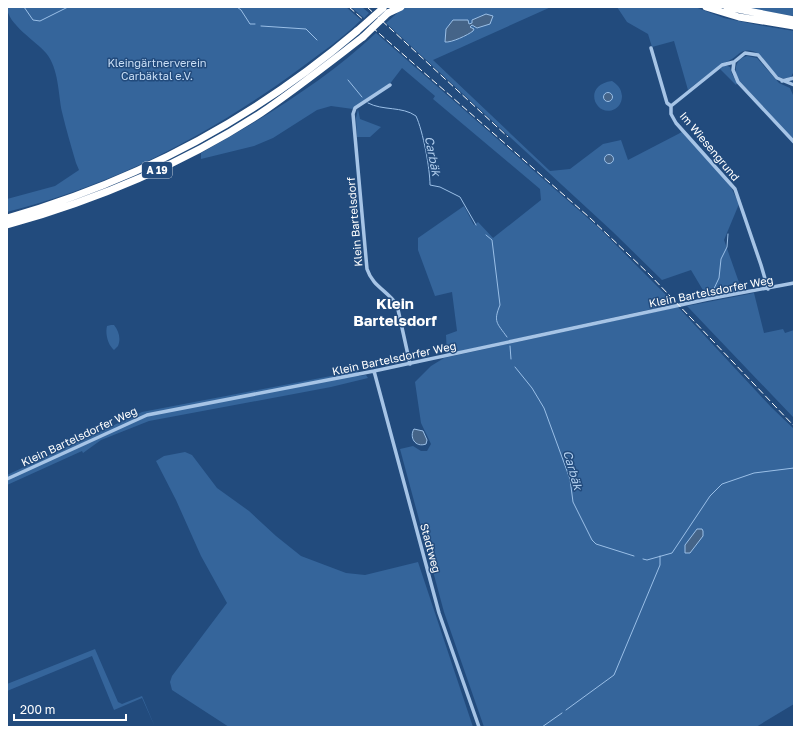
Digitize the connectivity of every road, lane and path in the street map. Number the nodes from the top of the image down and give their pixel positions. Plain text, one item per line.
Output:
1 (394, 7) edge
2 (400, 7) edge
3 (706, 7) edge
4 (726, 7) edge
5 (384, 9) edge
6 (794, 20) edge
7 (794, 26) edge
8 (360, 34) junction
9 (651, 48) dead end
10 (734, 62) junction
11 (794, 78) edge
12 (781, 81) junction
13 (390, 85) dead end
14 (794, 85) edge
15 (671, 106) junction
16 (794, 142) edge
17 (7, 218) edge
18 (7, 225) edge
19 (794, 283) edge
20 (768, 289) junction
21 (410, 364) junction
22 (374, 371) junction
23 (7, 479) edge
24 (479, 727) edge

1 - 5 highway, A 19
2 - 5 highway
3 - 7 highway
4 - 6 highway
5 - 8 highway, A 19, bridge
8 - 17 highway, A 19
8 - 18 highway, A 19
9 - 15 street, Im Wiesengrund
10 - 12 street, Im Wiesengrund
10 - 15 street, Im Wiesengrund
10 - 16 street
11 - 12 street
12 - 14 street
13 - 21 street, Klein Bartelsdorf
15 - 20 street, Im Wiesengrund
19 - 20 street, Klein Bartelsdorfer Weg
20 - 21 street, Klein Bartelsdorfer Weg
21 - 22 street, Klein Bartelsdorfer Weg
22 - 23 street, Klein Bartelsdorfer Weg
22 - 24 street, Stadtweg

